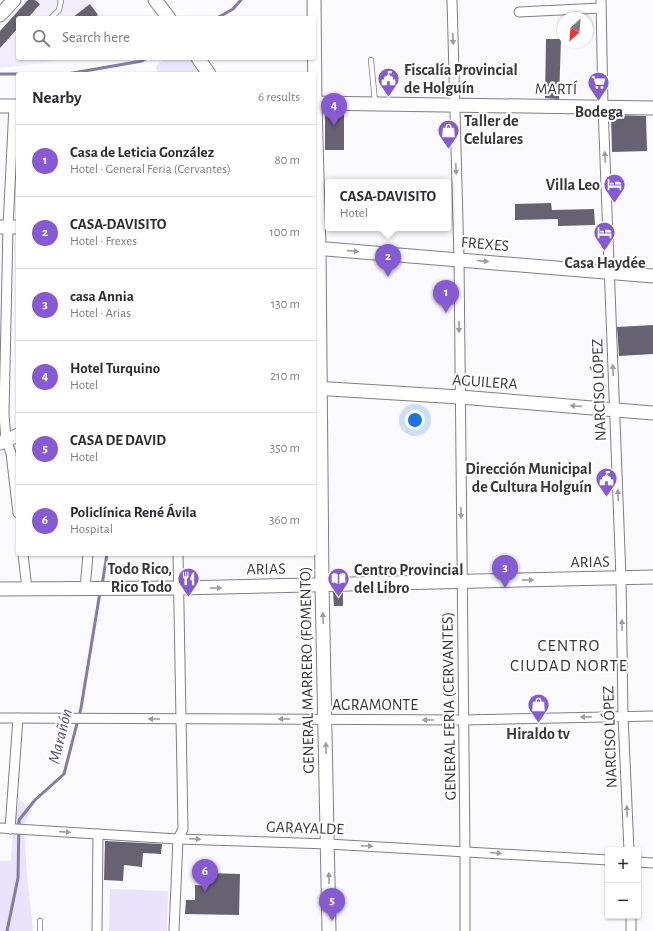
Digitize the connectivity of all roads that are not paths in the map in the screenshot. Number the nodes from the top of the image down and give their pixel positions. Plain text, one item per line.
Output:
1 (14, 0) edge
2 (60, 0) edge
3 (155, 0) edge
4 (314, 0) edge
5 (452, 0) edge
6 (601, 4) edge
7 (166, 10) edge
8 (519, 12) dead end
9 (0, 15) edge
10 (54, 16) edge
11 (314, 16) edge
12 (200, 60) edge
13 (314, 60) edge
14 (371, 60) dead end
15 (208, 72) edge
16 (314, 72) edge
17 (316, 103) edge
18 (375, 104) junction
19 (454, 105) junction
20 (0, 106) edge
21 (16, 106) edge
22 (603, 107) junction
23 (653, 108) edge
24 (9, 227) edge
25 (316, 249) edge
26 (459, 259) junction
27 (610, 272) junction
28 (653, 276) edge
29 (317, 324) edge
30 (317, 389) edge
31 (460, 398) junction
32 (615, 409) junction
33 (653, 413) edge
34 (16, 436) edge
35 (3, 441) edge
36 (16, 496) edge
37 (23, 556) edge
38 (88, 556) edge
39 (178, 556) edge
40 (653, 577) edge
41 (621, 578) junction
42 (462, 581) junction
43 (322, 585) junction
44 (179, 588) junction
45 (0, 589) edge
46 (26, 589) junction
47 (88, 589) junction
48 (623, 716) junction
49 (653, 716) edge
50 (0, 718) edge
51 (18, 718) junction
52 (181, 719) junction
53 (326, 720) junction
54 (464, 720) junction
55 (0, 828) edge
56 (10, 829) junction
57 (98, 834) junction
58 (178, 839) junction
59 (328, 844) junction
60 (629, 847) edge
61 (465, 851) junction
62 (605, 860) edge
63 (641, 862) edge
64 (653, 863) edge
65 (631, 919) edge
66 (40, 921) dead end
67 (40, 931) edge
68 (97, 931) edge
69 (174, 931) edge
70 (329, 931) edge
71 (465, 931) edge
72 (632, 931) edge

1 - 9 street
2 - 10 lane
3 - 7 street
4 - 11 street, GENERAL MARRERO (FOMENTO)
5 -> 19 street, GENERAL FERIA (CERVANTES)
6 - 8 street
6 - 22 street, NARCISO LÓPEZ
12 - 15 street
13 - 16 street, GENERAL MARRERO (FOMENTO)
14 - 18 lane
17 - 18 street, MARTÍ
18 - 19 street, MARTÍ
19 - 22 street, MARTÍ
19 -> 26 street, GENERAL FERIA (CERVANTES)
20 - 21 street
21 - 24 street
22 - 23 street, MARTÍ
27 -> 22 street, NARCISO LÓPEZ
24 - 35 street
25 -> 26 street, FREXES
25 - 29 street, GENERAL MARRERO (FOMENTO)
26 -> 27 street, FREXES
26 -> 31 street, GENERAL FERIA (CERVANTES)
27 - 28 street, FREXES
32 -> 27 street, NARCISO LÓPEZ
29 - 30 street, GENERAL MARRERO (FOMENTO)
30 - 31 street, AGUILERA
30 - 43 street, GENERAL MARRERO (FOMENTO)
32 -> 31 street, AGUILERA
31 -> 42 street, GENERAL FERIA (CERVANTES)
32 - 33 street, AGUILERA
41 -> 32 street, NARCISO LÓPEZ
34 - 35 street
35 - 36 street
37 - 46 street
38 - 47 street
39 - 44 street
40 - 41 street, ARIAS
42 -> 41 street, ARIAS
48 -> 41 street, NARCISO LÓPEZ
42 - 43 street, ARIAS
42 - 54 street, GENERAL FERIA (CERVANTES)
44 -> 43 street, ARIAS
53 -> 43 street, GENERAL MARRERO (FOMENTO)
44 - 47 street, ARIAS
44 - 52 street
45 - 46 street, ARIAS
46 - 47 street, ARIAS
48 - 49 street, AGRAMONTE
48 -> 54 street, AGRAMONTE
60 -> 48 street, NARCISO LÓPEZ
50 - 51 street, AGRAMONTE
52 -> 51 street, AGRAMONTE
51 - 56 street
53 -> 52 street, AGRAMONTE
52 - 58 street
54 -> 53 street, AGRAMONTE
59 -> 53 street, GENERAL MARRERO (FOMENTO)
54 - 61 street, GENERAL FERIA (CERVANTES)
55 - 56 street, GARAYALDE
56 -> 57 street, GARAYALDE
57 - 58 street, GARAYALDE
57 - 68 street
58 -> 59 street, GARAYALDE
58 - 69 street
59 -> 61 street, GARAYALDE
70 -> 59 street, GENERAL MARRERO (FOMENTO)
61 -> 62 street, GARAYALDE
61 - 71 street, GENERAL FERIA (CERVANTES)
63 - 64 street
65 - 72 street
66 - 67 lane

